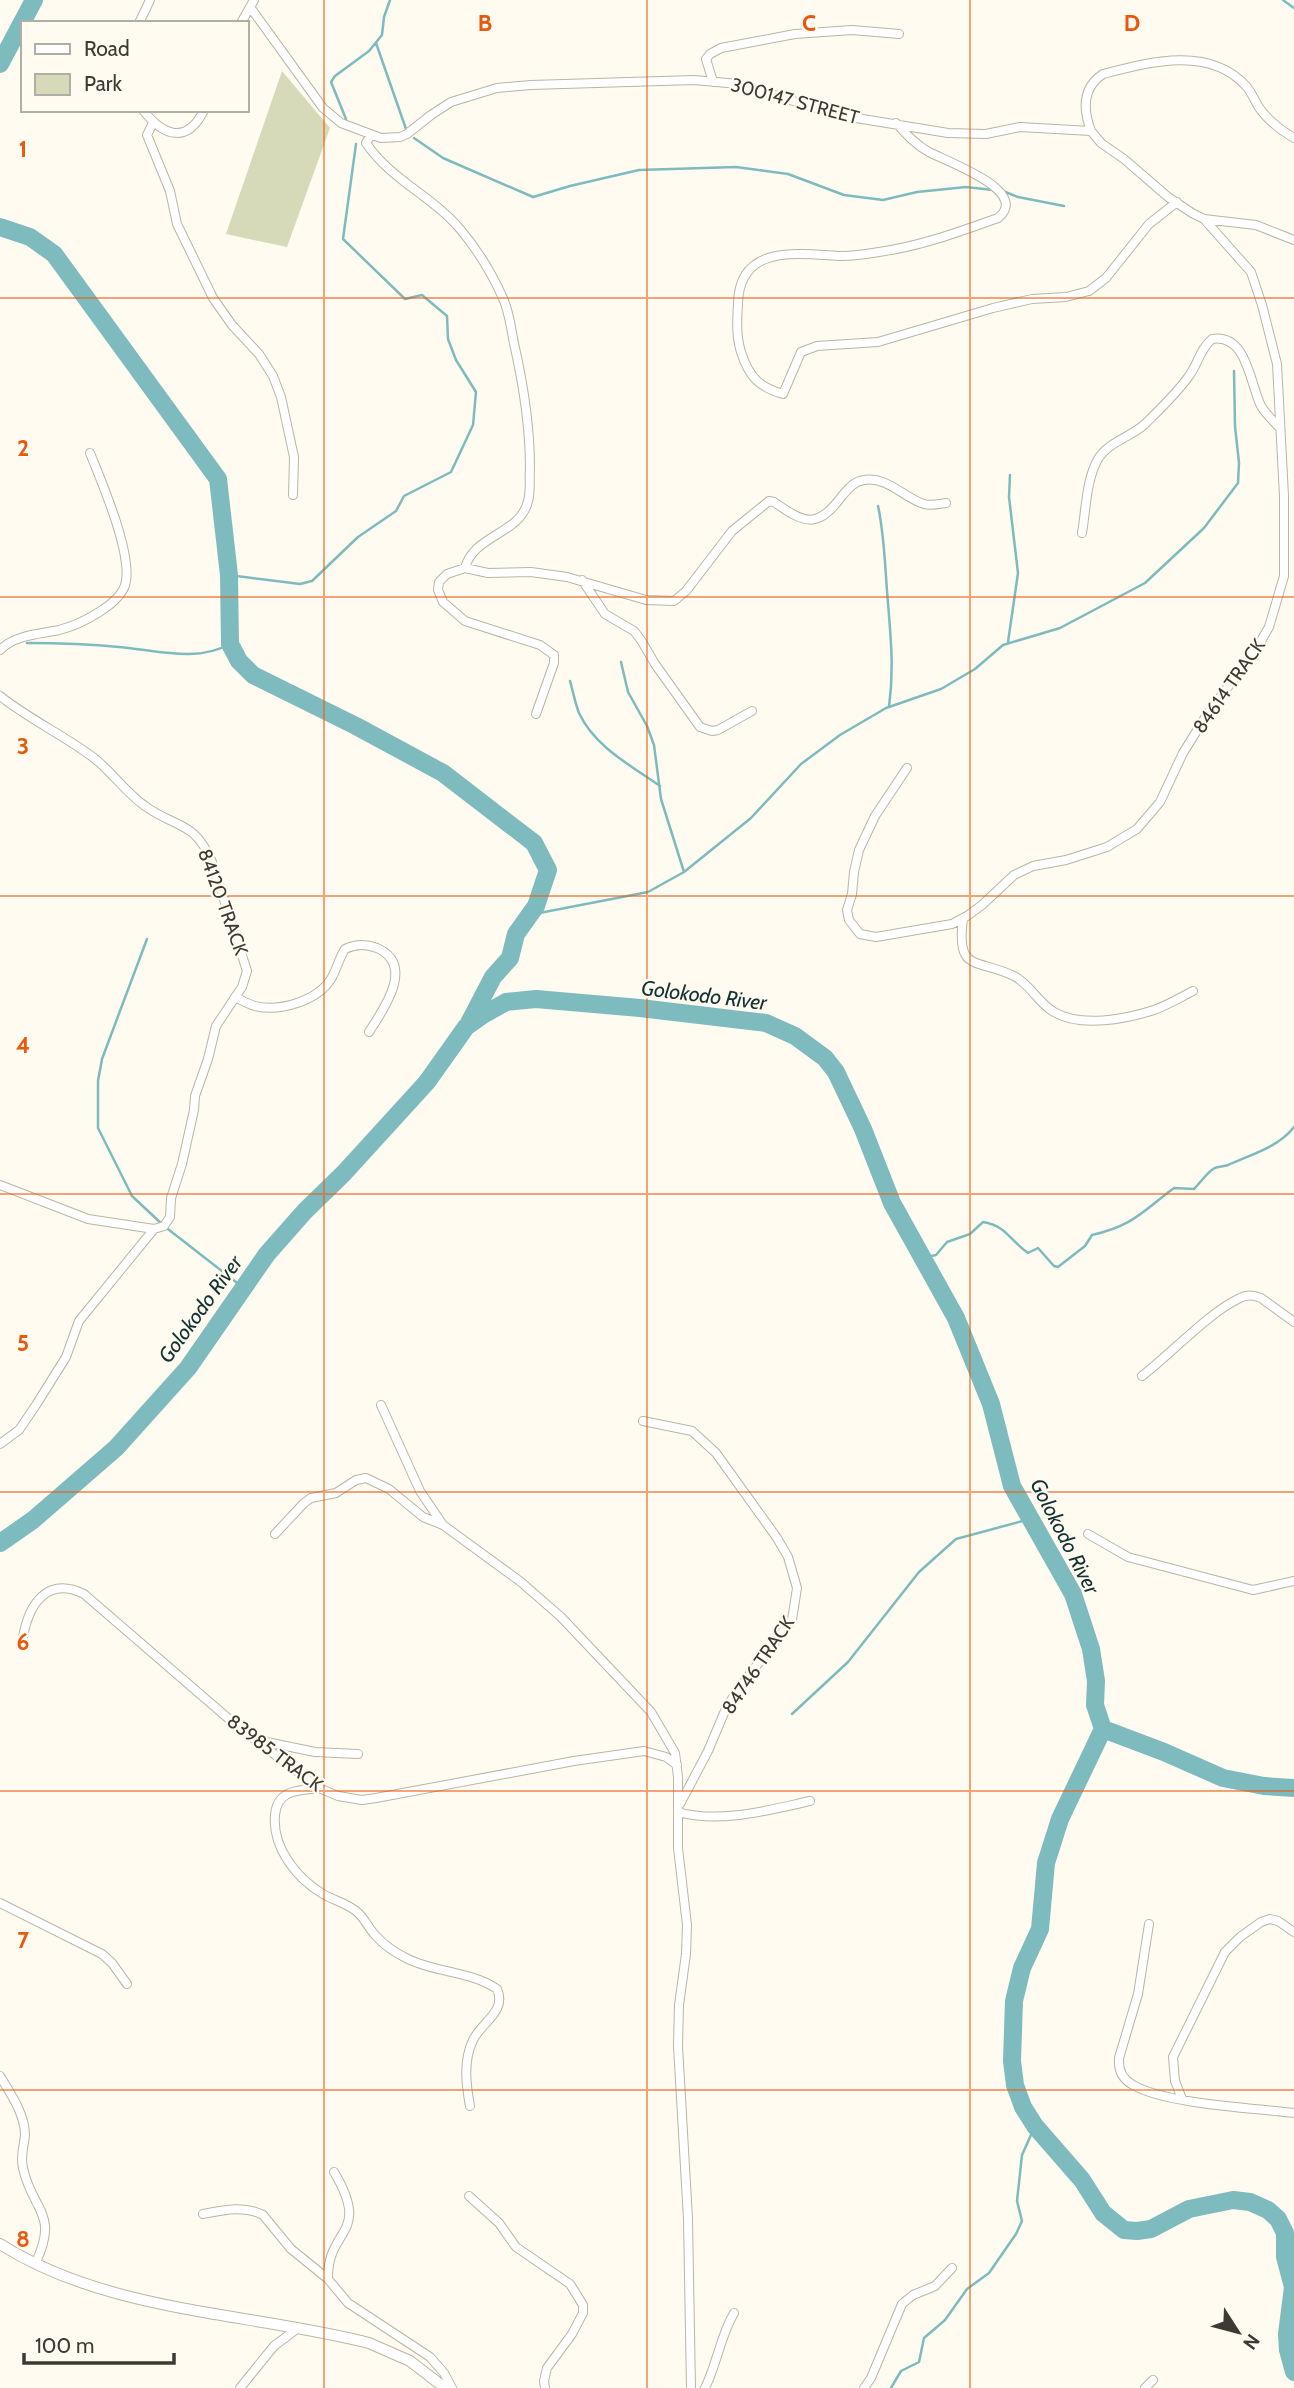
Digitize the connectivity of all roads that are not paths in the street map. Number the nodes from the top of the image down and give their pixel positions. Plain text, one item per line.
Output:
1 (150, 0) edge
2 (252, 4) edge
3 (140, 21) edge
4 (242, 21) edge
5 (899, 34) dead end
6 (713, 82) junction
7 (145, 112) edge
8 (203, 112) edge
9 (153, 122) junction
10 (896, 123) junction
11 (1091, 131) junction
12 (371, 135) junction
13 (1294, 138) edge
14 (1177, 202) junction
15 (1204, 219) junction
16 (1294, 240) edge
17 (1279, 427) junction
18 (90, 453) dead end
19 (293, 495) dead end
20 (946, 503) dead end
21 (1082, 533) dead end
22 (465, 568) junction
23 (582, 580) junction
24 (0, 650) edge
25 (0, 696) edge
26 (752, 711) dead end
27 (536, 714) dead end
28 (907, 768) dead end
29 (963, 918) junction
30 (1194, 991) dead end
31 (234, 997) junction
32 (369, 1032) dead end
33 (0, 1185) edge
34 (154, 1230) junction
35 (1294, 1322) edge
36 (1142, 1376) dead end
37 (381, 1405) dead end
38 (643, 1421) dead end
39 (0, 1444) edge
40 (443, 1525) junction
41 (275, 1534) dead end
42 (1088, 1534) dead end
43 (1294, 1581) edge
44 (23, 1637) dead end
45 (254, 1740) junction
46 (358, 1754) dead end
47 (677, 1765) junction
48 (319, 1788) junction
49 (810, 1801) dead end
50 (678, 1809) junction
51 (0, 1903) edge
52 (1149, 1924) dead end
53 (1294, 1932) edge
54 (127, 1984) dead end
55 (0, 2076) edge
56 (1182, 2099) junction
57 (470, 2106) dead end
58 (1294, 2113) edge
59 (334, 2172) dead end
60 (469, 2196) dead end
61 (203, 2214) dead end
62 (0, 2244) edge
63 (35, 2264) junction
64 (952, 2268) dead end
65 (328, 2280) junction
66 (734, 2313) dead end
67 (298, 2328) junction
68 (1153, 2380) dead end
69 (240, 2388) edge
70 (445, 2388) edge
71 (452, 2388) edge
72 (545, 2388) edge
73 (691, 2388) edge
74 (705, 2388) edge
75 (864, 2388) edge
76 (1145, 2388) edge

1 - 3 street
2 - 4 street
2 - 12 street, 300147 STREET
5 - 6 street
6 - 10 street, 300147 STREET
6 - 12 street, 300147 STREET
7 - 9 street
8 - 9 street
9 - 19 street
10 - 11 street, 300147 STREET
10 - 14 street
11 - 13 street
11 - 14 street
12 - 22 street
14 - 15 street
15 - 16 street
15 - 17 street, 84614 TRACK
17 - 21 street
17 - 29 street, 84614 TRACK
18 - 24 street
20 - 23 street
22 - 23 street
22 - 27 street
23 - 26 street
25 - 31 street, 84120 TRACK
28 - 29 street, 84614 TRACK
29 - 30 street
31 - 32 street
31 - 34 street, 84120 TRACK
33 - 34 street
34 - 39 street, 84120 TRACK
35 - 36 street
37 - 40 street
38 - 50 street, 84746 TRACK
40 - 41 street
40 - 47 street
42 - 43 street
44 - 45 street, 83985 TRACK
45 - 46 street
45 - 48 street, 83985 TRACK
47 - 48 street, 83985 TRACK
47 - 50 street
48 - 57 street
49 - 50 street
50 - 73 street
51 - 54 street
52 - 56 street
53 - 56 street
55 - 63 street
56 - 58 street
59 - 65 street
60 - 72 street
61 - 65 street
62 - 63 street
63 - 67 street
64 - 75 street
65 - 71 street
66 - 74 street
67 - 69 street
67 - 70 street
68 - 76 street

